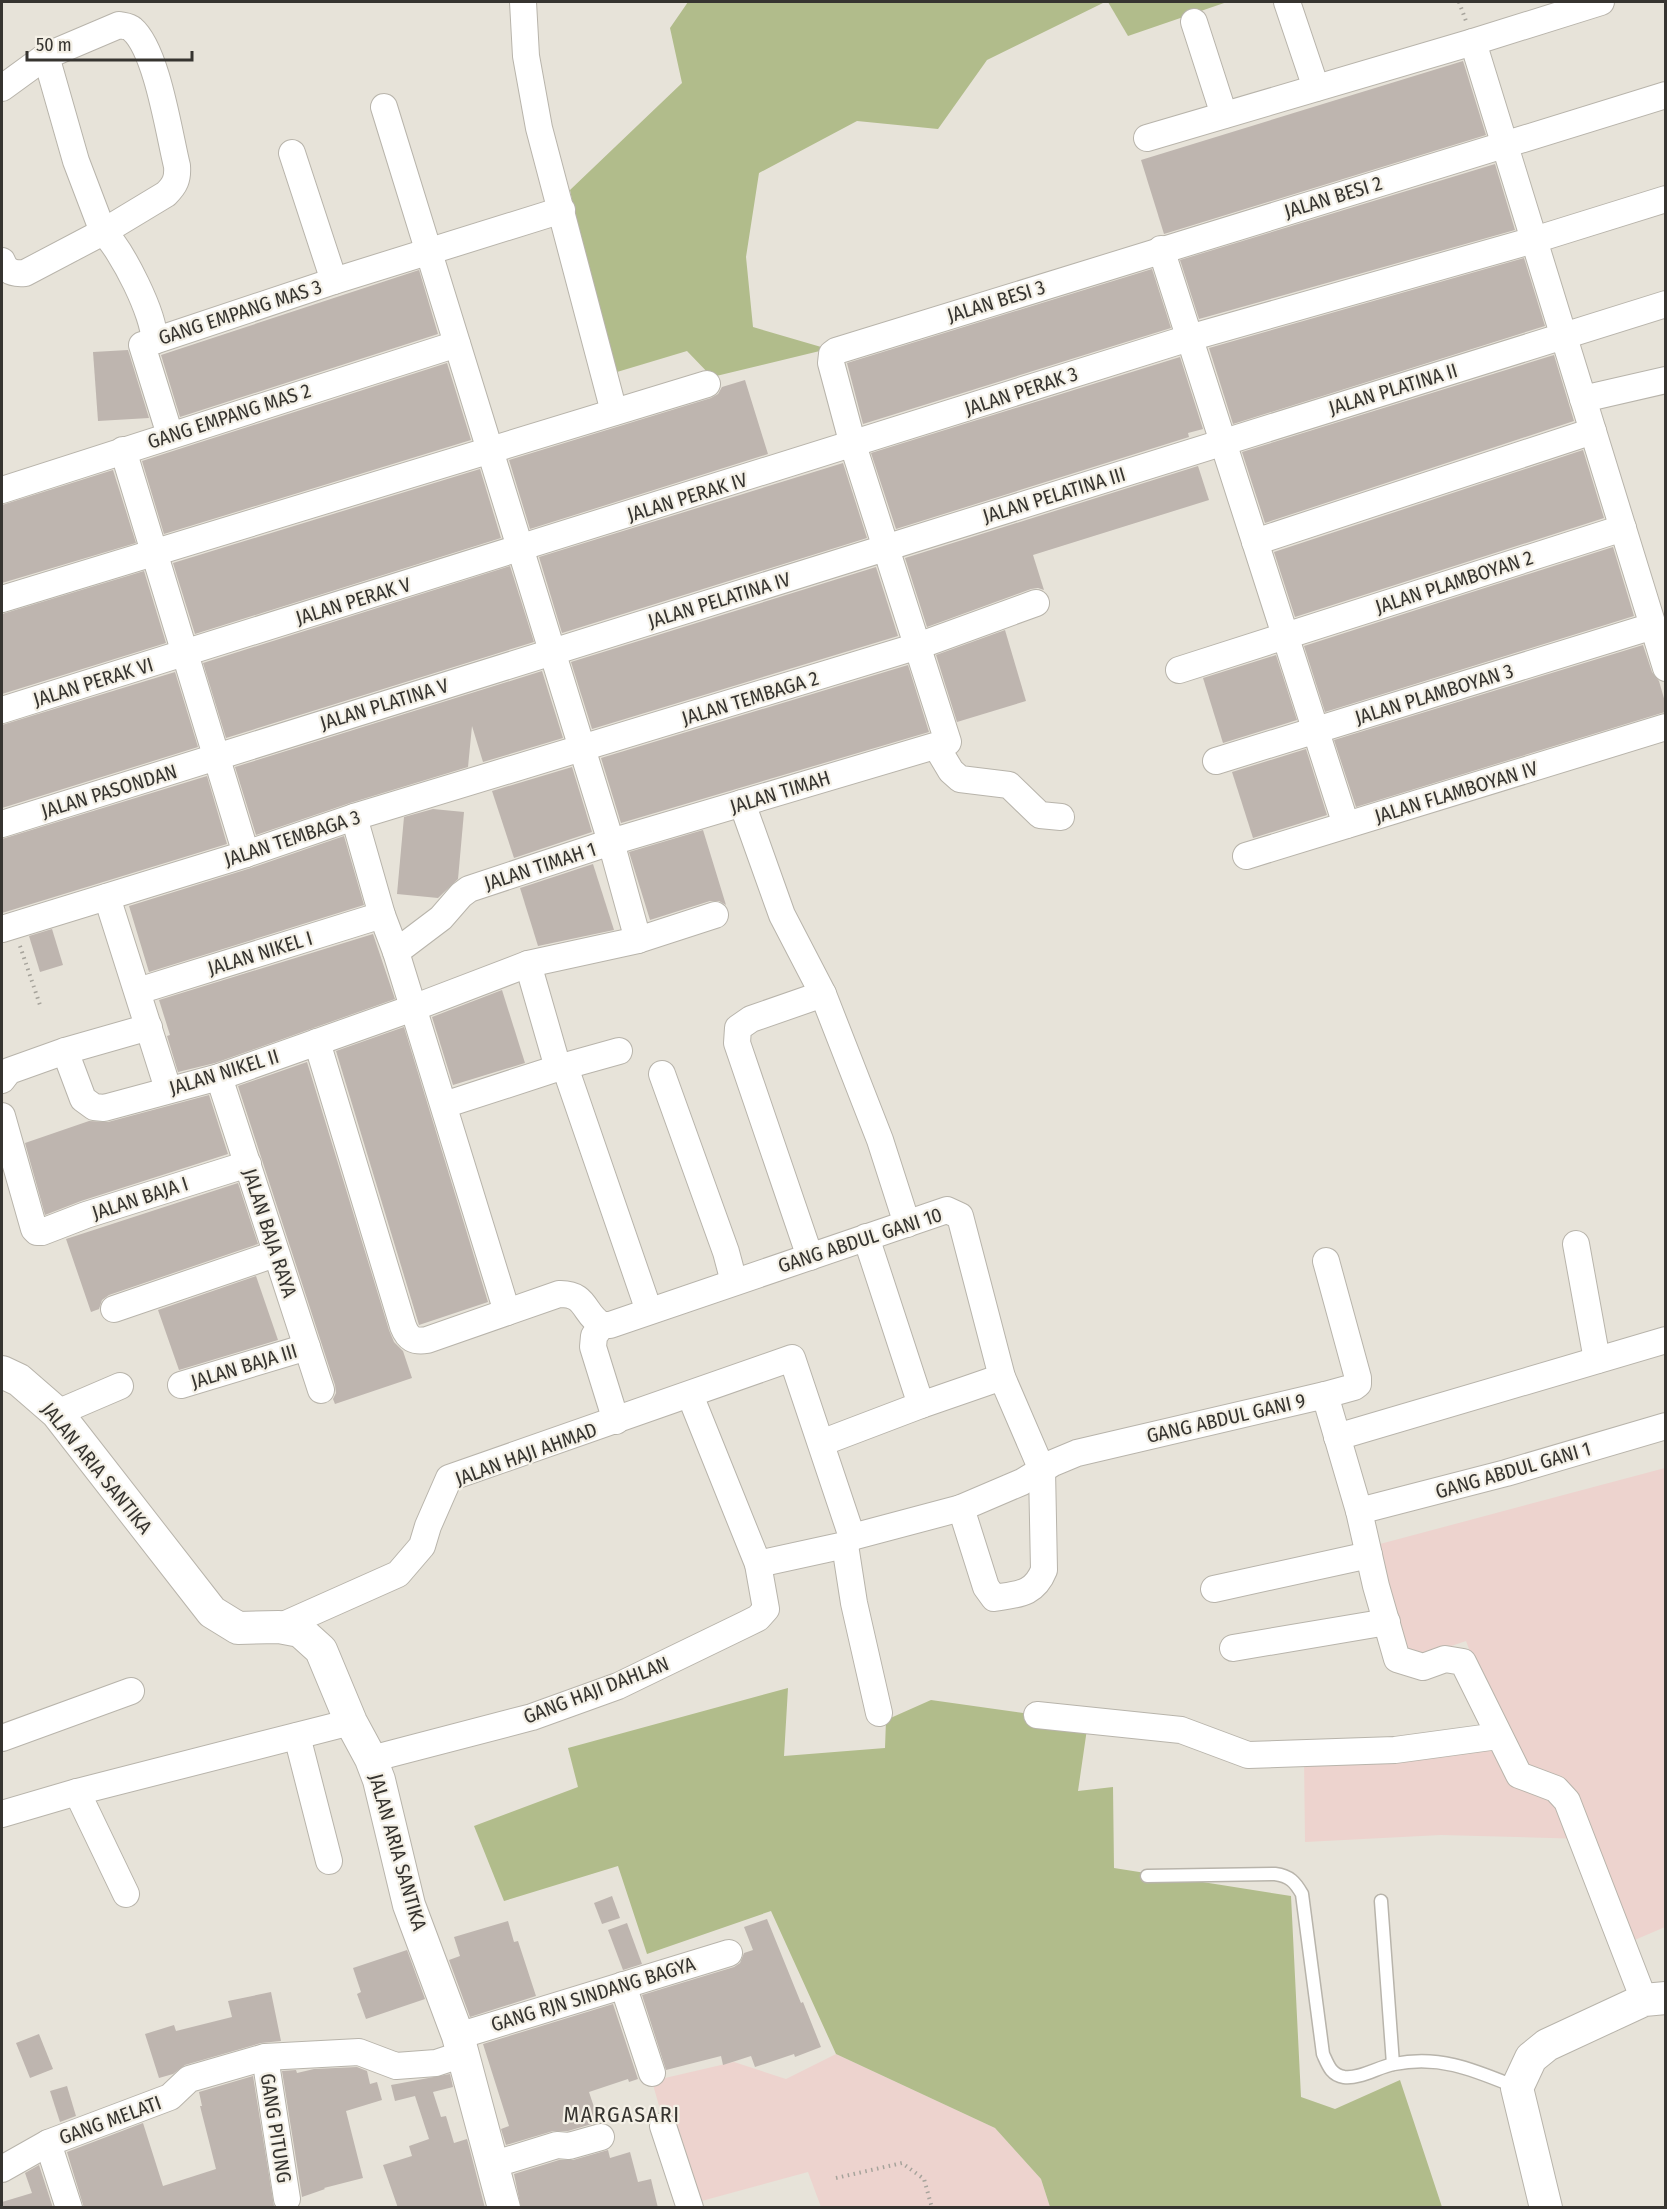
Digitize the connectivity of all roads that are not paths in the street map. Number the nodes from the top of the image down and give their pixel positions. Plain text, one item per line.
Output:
1 (523, 2) edge
2 (1287, 2) edge
3 (1590, 3) edge
4 (1194, 22) dead end
5 (1473, 42) junction
6 (46, 56) junction
7 (2, 88) edge
8 (1316, 88) junction
9 (1665, 95) edge
10 (384, 107) dead end
11 (1224, 116) junction
12 (1147, 138) dead end
13 (1505, 144) junction
14 (292, 153) dead end
15 (1665, 199) edge
16 (562, 210) junction
17 (103, 232) junction
18 (1534, 240) junction
19 (1161, 249) junction
20 (429, 251) junction
21 (2, 261) edge
22 (334, 281) junction
23 (1665, 304) edge
24 (1564, 336) junction
25 (1189, 338) junction
26 (154, 341) junction
27 (457, 344) junction
28 (1665, 380) edge
29 (707, 384) dead end
30 (1583, 399) junction
31 (614, 412) junction
32 (1593, 431) junction
33 (170, 435) junction
34 (1223, 442) junction
35 (853, 445) junction
36 (123, 450) junction
37 (490, 450) junction
38 (2, 490) edge
39 (1623, 528) junction
40 (1256, 542) junction
41 (886, 548) junction
42 (520, 549) junction
43 (154, 553) junction
44 (2, 599) edge
45 (1036, 603) dead end
46 (1653, 626) junction
47 (1285, 636) junction
48 (918, 646) junction
49 (552, 652) junction
50 (185, 653) junction
51 (1665, 668) edge
52 (1179, 670) dead end
53 (2, 710) edge
54 (1665, 727) edge
55 (1316, 730) junction
56 (942, 744) junction
57 (582, 750) junction
58 (217, 757) junction
59 (1216, 761) dead end
60 (742, 803) junction
61 (354, 817) junction
62 (1062, 818) dead end
63 (2, 824) edge
64 (1346, 825) junction
65 (611, 842) junction
66 (246, 854) junction
67 (1246, 856) dead end
68 (107, 897) junction
69 (382, 915) junction
70 (715, 915) dead end
71 (7, 927) edge
72 (638, 940) junction
73 (396, 952) junction
74 (528, 964) junction
75 (138, 991) junction
76 (823, 994) junction
77 (413, 1008) junction
78 (149, 1027) junction
79 (318, 1042) junction
80 (64, 1051) junction
81 (619, 1051) dead end
82 (562, 1067) junction
83 (662, 1074) dead end
84 (219, 1077) junction
85 (2, 1080) edge
86 (168, 1089) junction
87 (444, 1105) junction
88 (2, 1116) edge
89 (248, 1164) junction
90 (907, 1224) junction
91 (866, 1237) junction
92 (1576, 1244) dead end
93 (275, 1254) junction
94 (810, 1257) junction
95 (1326, 1261) dead end
96 (734, 1282) junction
97 (114, 1309) dead end
98 (649, 1311) junction
99 (507, 1312) junction
100 (602, 1324) junction
101 (1665, 1340) edge
102 (307, 1347) junction
103 (1597, 1360) junction
104 (2, 1372) edge
105 (1002, 1377) junction
106 (181, 1385) dead end
107 (120, 1386) dead end
108 (321, 1390) dead end
109 (690, 1395) junction
110 (1325, 1395) junction
111 (921, 1405) junction
112 (57, 1413) junction
113 (616, 1421) junction
114 (1665, 1426) edge
115 (1337, 1437) junction
116 (821, 1443) junction
117 (1042, 1470) junction
118 (961, 1508) junction
119 (1359, 1511) junction
120 (849, 1541) junction
121 (1369, 1555) junction
122 (758, 1564) junction
123 (1214, 1589) dead end
124 (1386, 1622) junction
125 (279, 1627) junction
126 (1233, 1648) dead end
127 (131, 1691) dead end
128 (879, 1713) dead end
129 (1037, 1715) dead end
130 (351, 1722) junction
131 (297, 1736) junction
132 (1498, 1736) junction
133 (2, 1738) edge
134 (371, 1759) junction
135 (77, 1791) junction
136 (2, 1814) edge
137 (329, 1861) dead end
138 (1147, 1876) dead end
139 (126, 1894) dead end
140 (1382, 1901) dead end
141 (729, 1953) dead end
142 (623, 1985) junction
143 (1659, 2002) edge
144 (461, 2045) junction
145 (265, 2057) junction
146 (1393, 2064) junction
147 (652, 2073) dead end
148 (1517, 2088) junction
149 (663, 2126) dead end
150 (601, 2137) dead end
151 (48, 2143) junction
152 (492, 2165) junction
153 (2, 2166) edge
154 (287, 2199) dead end
155 (69, 2208) edge
156 (504, 2208) edge
157 (690, 2208) edge
158 (1546, 2208) edge

1 - 16 street
2 - 8 street
3 - 5 street
4 - 11 street
5 - 8 street
5 - 13 street
6 - 7 street
6 - 17 street
6 - 17 street
8 - 11 street
9 - 13 street, JALAN BESI 2
10 - 20 street
11 - 12 street
13 - 18 street
13 - 19 street, JALAN BESI 2
14 - 22 street
15 - 18 street, JALAN PERAK 3
16 - 20 street, GANG EMPANG MAS 3
16 - 31 street
17 - 21 street
17 - 26 street
18 - 24 street
18 - 25 street, JALAN PERAK 3
19 - 25 street
19 - 35 street, JALAN BESI 3
20 - 22 street, GANG EMPANG MAS 3
20 - 27 street
22 - 26 street, GANG EMPANG MAS 3
23 - 24 street, JALAN PLATINA II
24 - 30 street
24 - 34 street, JALAN PLATINA II
25 - 34 street
25 - 35 street, JALAN PERAK 3
26 - 33 street, GANG EMPANG MAS 3
27 - 33 street, GANG EMPANG MAS 2
27 - 37 street
28 - 30 street
29 - 31 street
30 - 32 street
31 - 37 street
32 - 39 street
32 - 40 street
33 - 36 street, GANG EMPANG MAS 2
34 - 40 street
34 - 41 street, JALAN PELATINA III
35 - 41 street
35 - 42 street, JALAN PERAK IV
36 - 38 street, GANG EMPANG MAS 2
36 - 43 street
37 - 42 street
37 - 43 street
39 - 46 street
39 - 47 street, JALAN PLAMBOYAN 2
40 - 47 street
41 - 48 street
41 - 49 street, JALAN PELATINA IV
42 - 49 street
42 - 50 street, JALAN PERAK V
43 - 44 street
43 - 50 street
45 - 48 street, JALAN TEMBAGA 2
46 - 51 street
46 - 55 street, JALAN PLAMBOYAN 3
47 - 52 street, JALAN PLAMBOYAN 2
47 - 55 street
48 - 56 street
48 - 57 street, JALAN TEMBAGA 2
49 - 57 street
49 - 58 street, JALAN PLATINA V
50 - 53 street, JALAN PERAK VI
50 - 58 street
54 - 64 street, JALAN FLAMBOYAN IV
55 - 59 street, JALAN PLAMBOYAN 3
55 - 64 street
56 - 60 street, JALAN TIMAH
56 - 62 street
57 - 61 street, JALAN TEMBAGA 3
57 - 65 street
58 - 63 street, JALAN PASONDAN
58 - 66 street
60 - 65 street, JALAN TIMAH
60 - 76 street
61 - 66 street, JALAN TEMBAGA 3
61 - 69 street
64 - 67 street, JALAN FLAMBOYAN IV
65 - 72 street
65 - 73 street, JALAN TIMAH 1
66 - 68 street, JALAN TEMBAGA 3
68 - 71 street, JALAN TEMBAGA 3
68 - 75 street
69 - 73 street
69 - 75 street, JALAN NIKEL I
70 - 72 street, JALAN NIKEL II
72 - 74 street, JALAN NIKEL II
73 - 77 street
74 - 77 street, JALAN NIKEL II
74 - 82 street
75 - 78 street
76 - 90 street
76 - 94 street
77 - 79 street, JALAN NIKEL II
77 - 87 street
78 - 80 street
78 - 86 street
79 - 84 street, JALAN NIKEL II
79 - 99 street
80 - 85 street
80 - 86 street, JALAN NIKEL II
81 - 82 street
82 - 87 street
82 - 98 street
83 - 96 street
84 - 86 street, JALAN NIKEL II
84 - 89 street, JALAN BAJA RAYA
87 - 99 street
88 - 89 street, JALAN BAJA I
89 - 93 street, JALAN BAJA RAYA
90 - 91 street, GANG ABDUL GANI 10
90 - 105 street, GANG ABDUL GANI 10
91 - 94 street, GANG ABDUL GANI 10
91 - 111 street
92 - 103 street
93 - 97 street
93 - 102 street, JALAN BAJA RAYA
94 - 96 street, GANG ABDUL GANI 10
95 - 110 street
96 - 98 street, GANG ABDUL GANI 10
98 - 100 street, GANG ABDUL GANI 10
99 - 100 street
100 - 113 street
101 - 103 street
102 - 106 street, JALAN BAJA III
102 - 108 street, JALAN BAJA RAYA
103 - 115 street
104 - 112 street, JALAN ARIA SANTIKA
105 - 111 street
105 - 117 street
107 - 112 street
109 - 113 street, JALAN HAJI AHMAD
109 - 116 street, JALAN HAJI AHMAD
109 - 122 street
110 - 115 street, GANG ABDUL GANI 9
110 - 117 street, GANG ABDUL GANI 9
111 - 116 street
112 - 125 street, JALAN ARIA SANTIKA
113 - 125 street, JALAN HAJI AHMAD
114 - 119 street, GANG ABDUL GANI 1
115 - 119 street, GANG ABDUL GANI 9
116 - 120 street
117 - 118 street, GANG ABDUL GANI 9
117 - 118 street
118 - 120 street, GANG ABDUL GANI 9
119 - 121 street, GANG ABDUL GANI 9
120 - 122 street, GANG ABDUL GANI 9
120 - 128 street
121 - 123 street
121 - 124 street, GANG ABDUL GANI 9
122 - 134 street, GANG HAJI DAHLAN
124 - 126 street
124 - 132 street, GANG ABDUL GANI 9
125 - 130 street, JALAN ARIA SANTIKA
127 - 133 street
129 - 132 street
130 - 131 street
130 - 134 street, JALAN ARIA SANTIKA
131 - 135 street
131 - 137 street
132 - 143 street
134 - 144 street, JALAN ARIA SANTIKA
135 - 136 street
135 - 139 street
138 - 146 lane
140 - 146 lane
141 - 142 street, GANG RJN SINDANG BAGYA
142 - 144 street, GANG RJN SINDANG BAGYA
142 - 147 street
143 - 148 street
144 - 145 street, GANG MELATI
144 - 152 street, JALAN ARIA SANTIKA
145 - 151 street, GANG MELATI
145 - 154 street, GANG PITUNG
146 - 148 lane
148 - 158 street
149 - 157 street
150 - 152 street
151 - 153 street, GANG MELATI
151 - 155 street
152 - 156 street, JALAN ARIA SANTIKA

